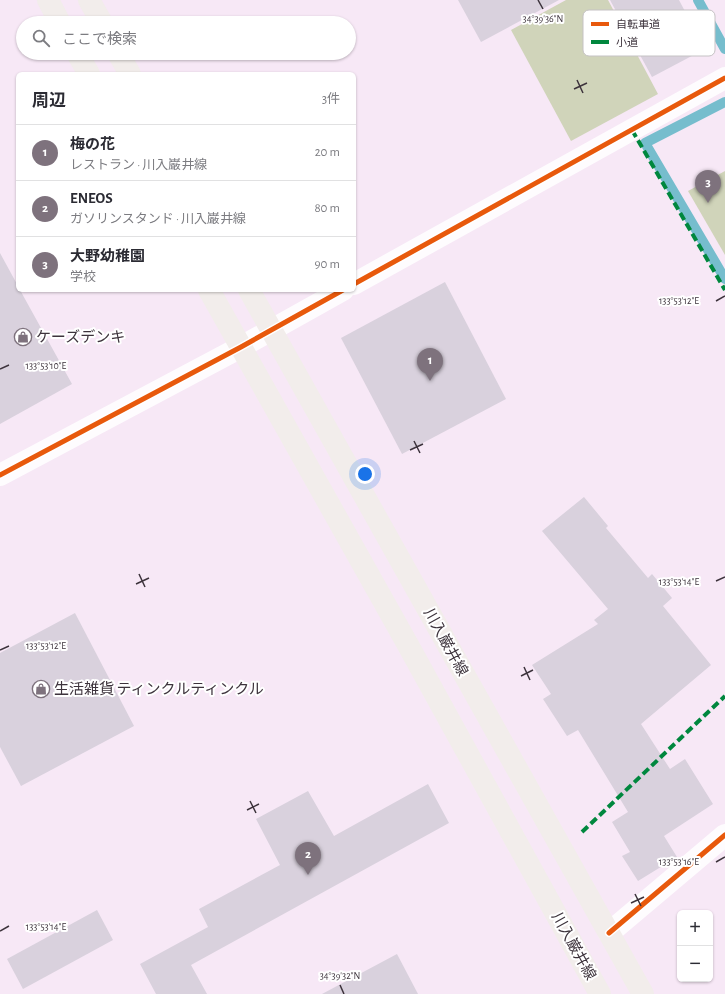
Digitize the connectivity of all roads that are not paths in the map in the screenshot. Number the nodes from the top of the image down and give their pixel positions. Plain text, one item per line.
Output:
1 (48, 0) edge
2 (89, 0) edge
3 (56, 16) edge
4 (98, 16) edge
5 (81, 60) edge
6 (122, 60) edge
7 (88, 72) edge
8 (129, 72) edge
9 (725, 78) edge
10 (356, 283) edge
11 (210, 292) edge
12 (250, 292) edge
13 (339, 292) edge
14 (271, 330) junction
15 (241, 347) junction
16 (0, 475) edge
17 (725, 835) edge
18 (609, 933) junction
19 (600, 994) edge
20 (643, 994) edge

1 - 3 main road
2 - 4 main road
5 - 7 main road
6 - 8 main road
9 - 10 street
11 - 15 main road, 川入巌井線
12 - 14 main road, 川入巌井線
13 - 14 street
14 - 15 street
14 - 18 main road, 川入巌井線
15 - 16 street
15 - 19 main road, 川入巌井線
17 - 18 street
18 - 20 main road, 川入巌井線

